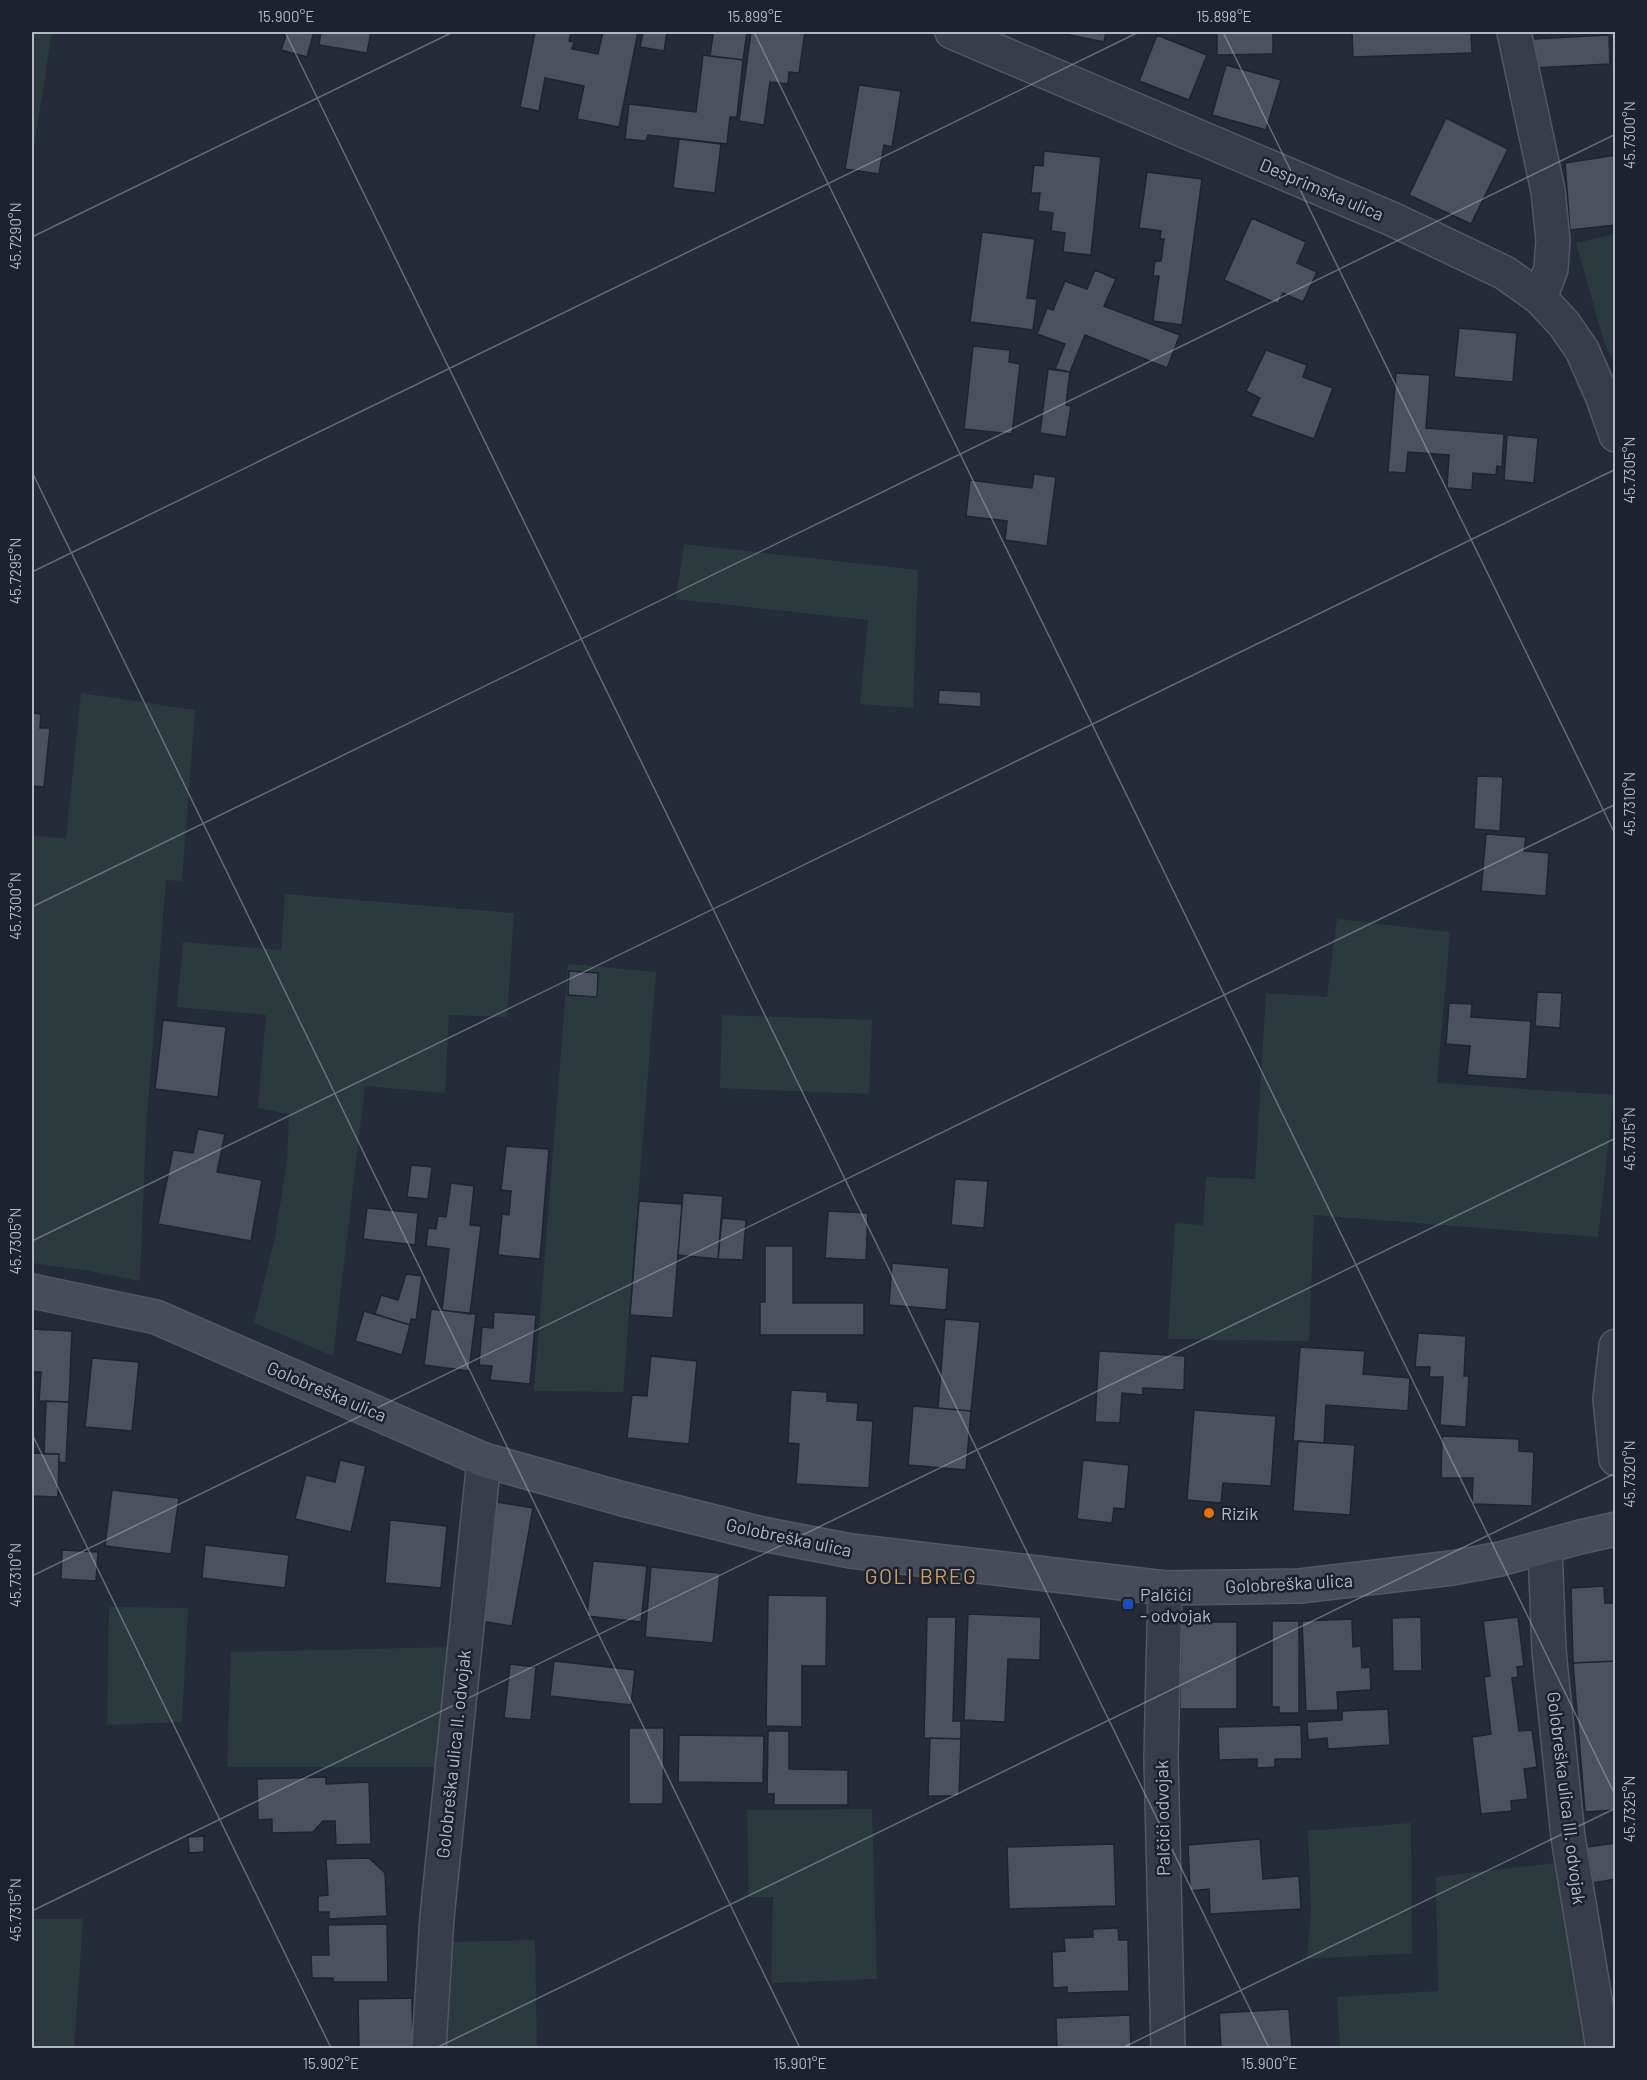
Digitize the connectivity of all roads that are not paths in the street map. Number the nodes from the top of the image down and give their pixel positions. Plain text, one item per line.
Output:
1 (952, 32) edge
2 (1515, 32) edge
3 (1540, 298) junction
4 (1616, 435) edge
5 (32, 1291) edge
6 (1616, 1346) edge
7 (1616, 1459) edge
8 (484, 1460) junction
9 (1616, 1529) edge
10 (1545, 1547) junction
11 (1165, 1588) junction
12 (429, 2049) edge
13 (1168, 2049) edge
14 (1603, 2049) edge

1 - 3 street, Desprimska ulica
2 - 3 street
3 - 4 street, Desprimska ulica
5 - 8 street, Golobreška ulica
6 - 7 street
8 - 11 street, Golobreška ulica
8 - 12 street, Golobreška ulica II. odvojak
9 - 10 street, Golobreška ulica
10 - 11 street, Golobreška ulica
10 - 14 street, Golobreška ulica III. odvojak
11 - 13 street, Palčići odvojak

